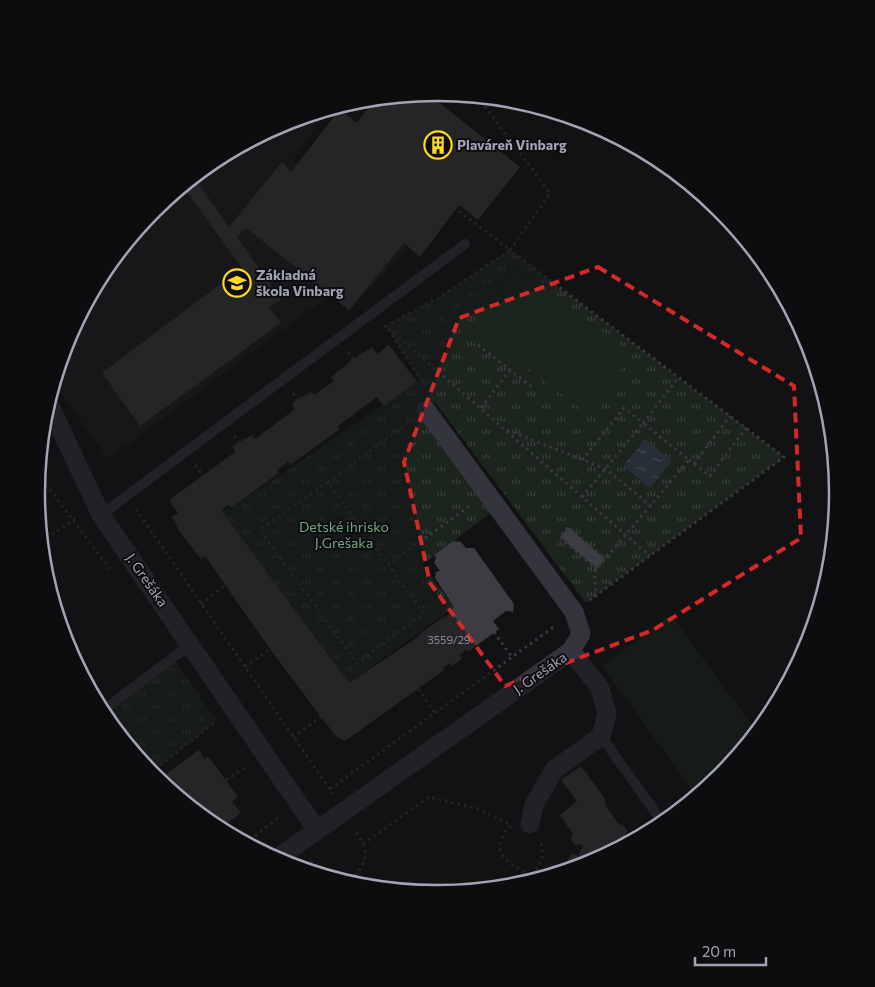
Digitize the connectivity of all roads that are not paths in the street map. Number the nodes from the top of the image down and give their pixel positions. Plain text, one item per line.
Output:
1 (465, 244) dead end
2 (426, 410) road end
3 (54, 414) edge
4 (99, 510) junction
5 (191, 644) junction
6 (570, 651) junction
7 (108, 707) edge
8 (601, 736) junction
9 (659, 818) edge
10 (521, 825) road end
11 (316, 829) junction
12 (283, 854) edge

1 - 4 lane
2 - 6 street, J. Grešáka
3 - 4 street, J. Grešáka
4 - 5 street, J. Grešáka
5 - 7 lane
5 - 11 street, J. Grešáka
6 - 8 street
6 - 11 street, J. Grešáka
8 - 9 lane
8 - 10 street
11 - 12 street, J. Grešáka

